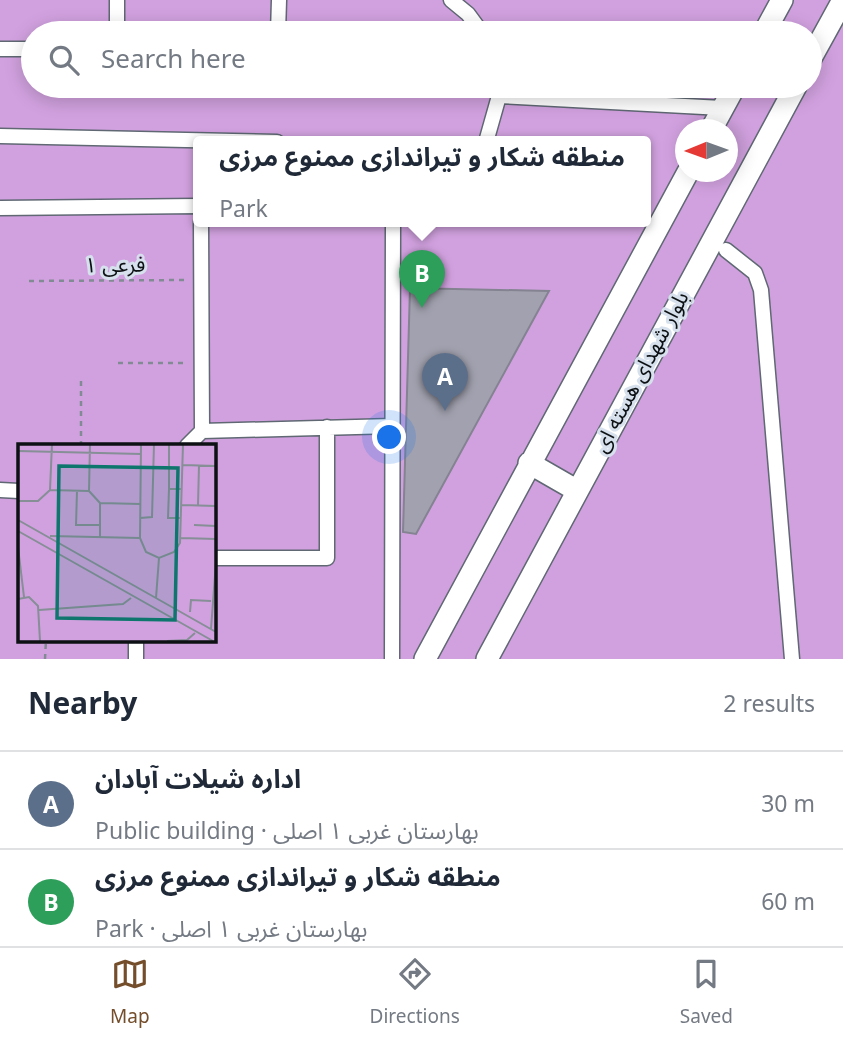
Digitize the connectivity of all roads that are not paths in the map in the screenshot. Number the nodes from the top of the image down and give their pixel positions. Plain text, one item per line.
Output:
1 (117, 0) edge
2 (279, 0) edge
3 (451, 0) edge
4 (782, 0) edge
5 (843, 0) edge
6 (117, 21) edge
7 (278, 21) edge
8 (474, 21) edge
9 (771, 21) edge
10 (822, 38) edge
11 (0, 49) edge
12 (21, 49) edge
13 (496, 98) edge
14 (590, 98) edge
15 (728, 98) edge
16 (789, 98) edge
17 (722, 108) junction
18 (716, 119) edge
19 (0, 136) edge
20 (487, 136) edge
21 (193, 140) edge
22 (683, 182) edge
23 (193, 206) edge
24 (0, 208) edge
25 (201, 227) edge
26 (393, 227) edge
27 (726, 250) dead end
28 (393, 426) junction
29 (327, 428) junction
30 (202, 431) junction
31 (189, 444) edge
32 (529, 463) junction
33 (0, 490) edge
34 (576, 490) junction
35 (18, 491) edge
36 (215, 558) edge
37 (392, 659) edge
38 (425, 659) edge
39 (487, 659) edge
40 (792, 659) edge

1 - 6 street
2 - 7 street
3 - 8 street
4 - 9 main road
5 - 10 main road
11 - 12 street
13 - 20 street
14 - 17 street
15 - 17 main road
16 - 34 main road, بلوار شهدای هسته ای
17 - 18 main road
19 - 21 street
22 - 32 main road
23 - 24 street
25 - 30 street
26 - 28 street
27 - 40 street
28 - 29 street
28 - 37 street
29 - 30 street
29 - 36 street
30 - 31 street
32 - 34 main road
32 - 38 main road
33 - 35 street
34 - 39 main road, بلوار شهدای هسته ای

